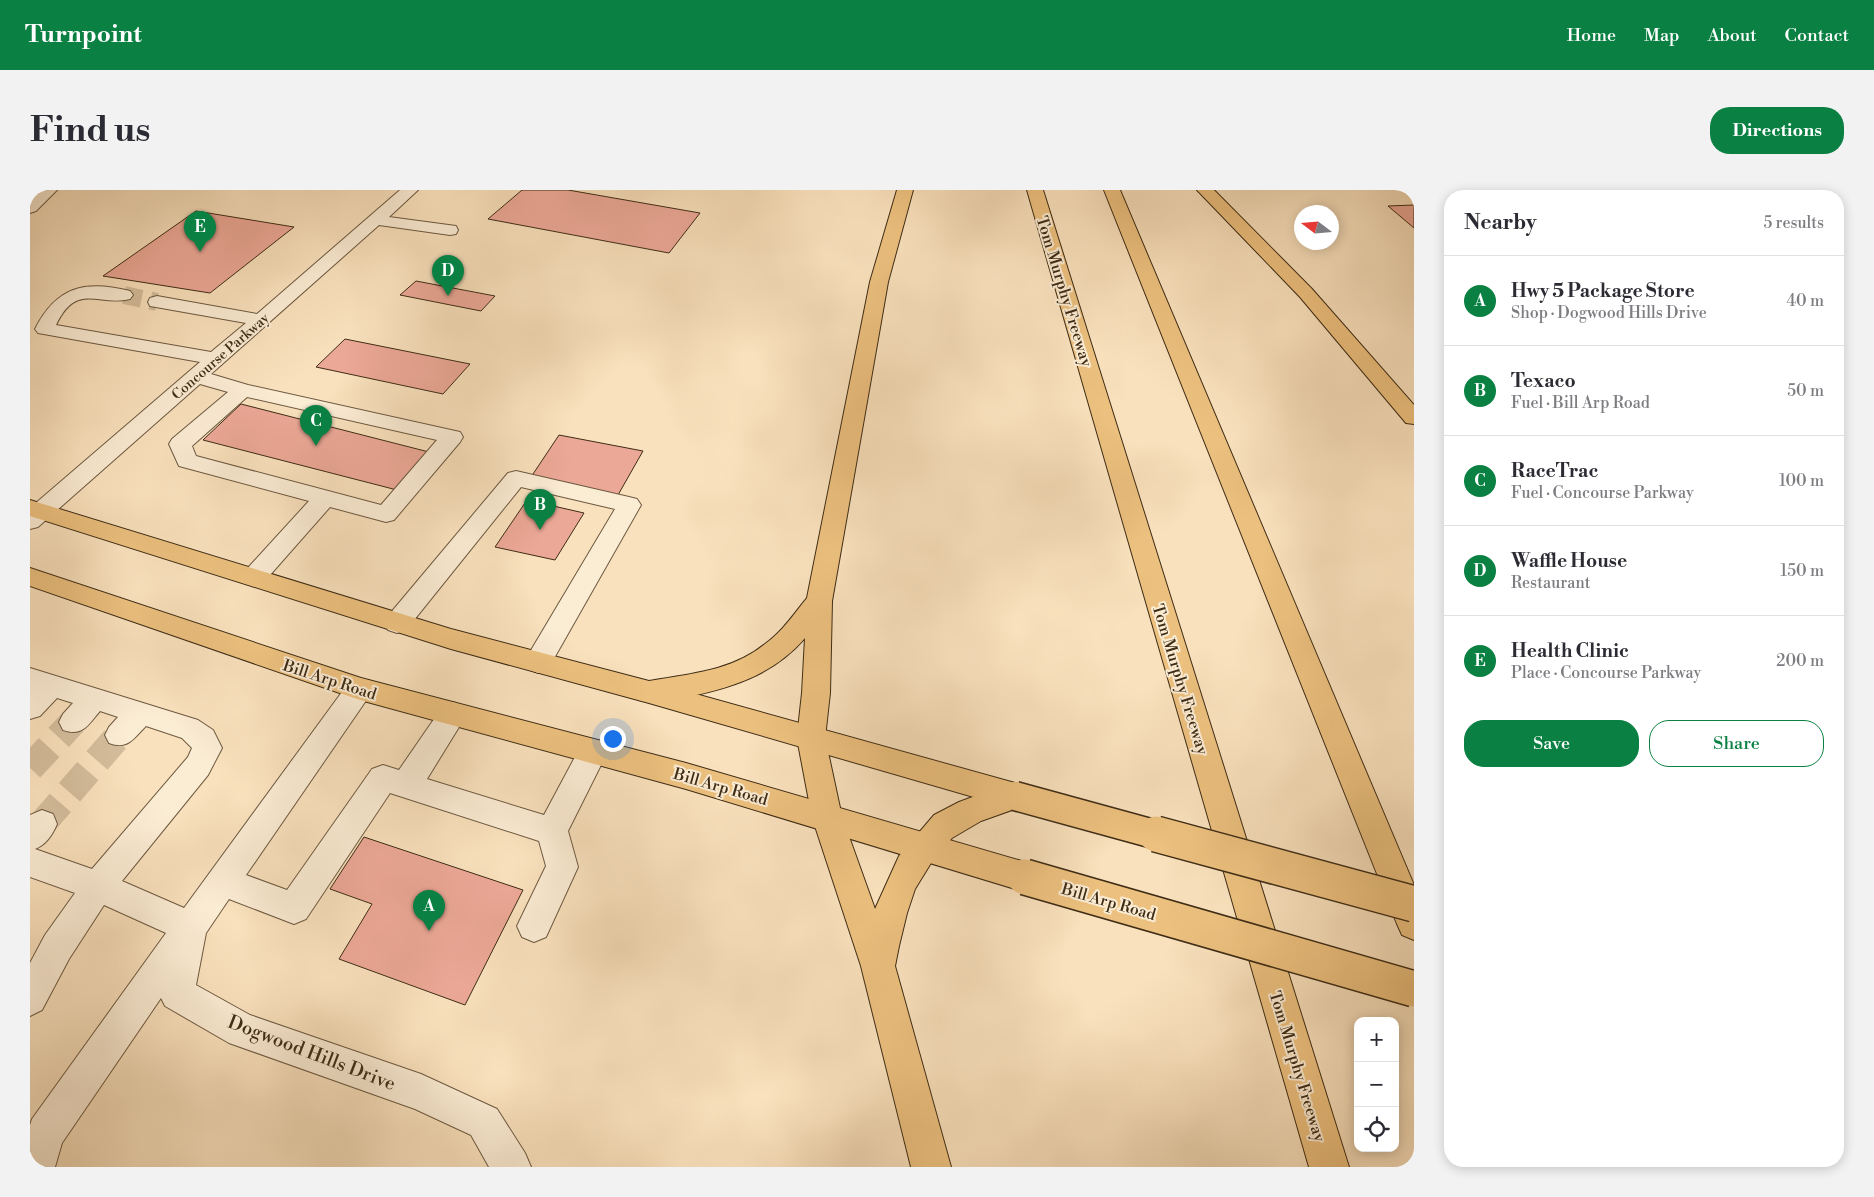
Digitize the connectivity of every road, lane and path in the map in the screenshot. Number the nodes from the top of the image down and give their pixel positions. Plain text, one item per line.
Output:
1 (49, 190) edge
2 (410, 190) edge
3 (905, 190) edge
4 (1034, 190) edge
5 (1112, 190) edge
6 (1205, 190) edge
7 (30, 208) edge
8 (376, 220) junction
9 (450, 230) dead end
10 (124, 295) tunnel mouth
11 (158, 302) tunnel mouth
12 (261, 320) junction
13 (216, 359) junction
14 (196, 376) junction
15 (243, 390) junction
16 (1414, 418) edge
17 (325, 498) junction
18 (34, 514) edge
19 (30, 577) edge
20 (254, 577) junction
21 (819, 601) junction
22 (397, 623) junction
23 (538, 662) junction
24 (40, 683) edge
25 (360, 689) junction
26 (649, 692) junction
27 (94, 699) junction
28 (30, 708) edge
29 (140, 713) junction
30 (453, 714) junction
31 (73, 722) tunnel mouth
32 (120, 735) tunnel mouth
33 (811, 738) junction
34 (593, 751) junction
35 (406, 786) junction
36 (1015, 796) junction
37 (827, 817) junction
38 (552, 832) junction
39 (924, 846) junction
40 (30, 862) edge
41 (223, 882) junction
42 (98, 886) junction
43 (1414, 904) edge
44 (1414, 924) edge
45 (534, 926) dead end
46 (190, 927) junction
47 (878, 966) junction
48 (1414, 989) edge
49 (30, 998) edge
50 (35, 1167) edge
51 (511, 1167) edge
52 (931, 1167) edge
53 (1329, 1167) edge

1 - 7 street
2 - 8 street, Concourse Parkway
3 - 21 main road
4 - 53 main road, Tom Murphy Freeway
5 - 44 main road
6 - 16 main road
8 - 9 street
8 - 12 street, Concourse Parkway
10 - 13 street
11 - 12 street
12 - 13 street, Concourse Parkway
13 - 14 street, Concourse Parkway
14 - 15 street
14 - 18 street, Concourse Parkway
15 - 17 street
15 - 17 street
17 - 20 street
18 - 20 main road
19 - 25 main road, Bill Arp Road
20 - 22 main road
21 - 26 main road
21 - 33 main road
22 - 23 main road
22 - 23 street
23 - 26 main road
24 - 27 street
24 - 28 street
25 - 30 main road, Bill Arp Road
25 - 41 street, Dogwood Hills Drive
26 - 33 main road
27 - 29 street
27 - 31 street
29 - 32 street
29 - 42 street
30 - 34 main road, Bill Arp Road
30 - 35 street
33 - 36 main road
33 - 37 main road
34 - 37 main road, Bill Arp Road
34 - 38 street
35 - 38 street
35 - 41 street
36 - 39 main road
36 - 43 main road, bridge
37 - 39 main road, Bill Arp Road
37 - 47 main road
38 - 45 street
39 - 47 main road
39 - 48 main road, Bill Arp Road, bridge
40 - 42 street
41 - 46 street, Dogwood Hills Drive
42 - 46 street
42 - 49 street
46 - 50 street
46 - 51 street, Dogwood Hills Drive
47 - 52 main road

